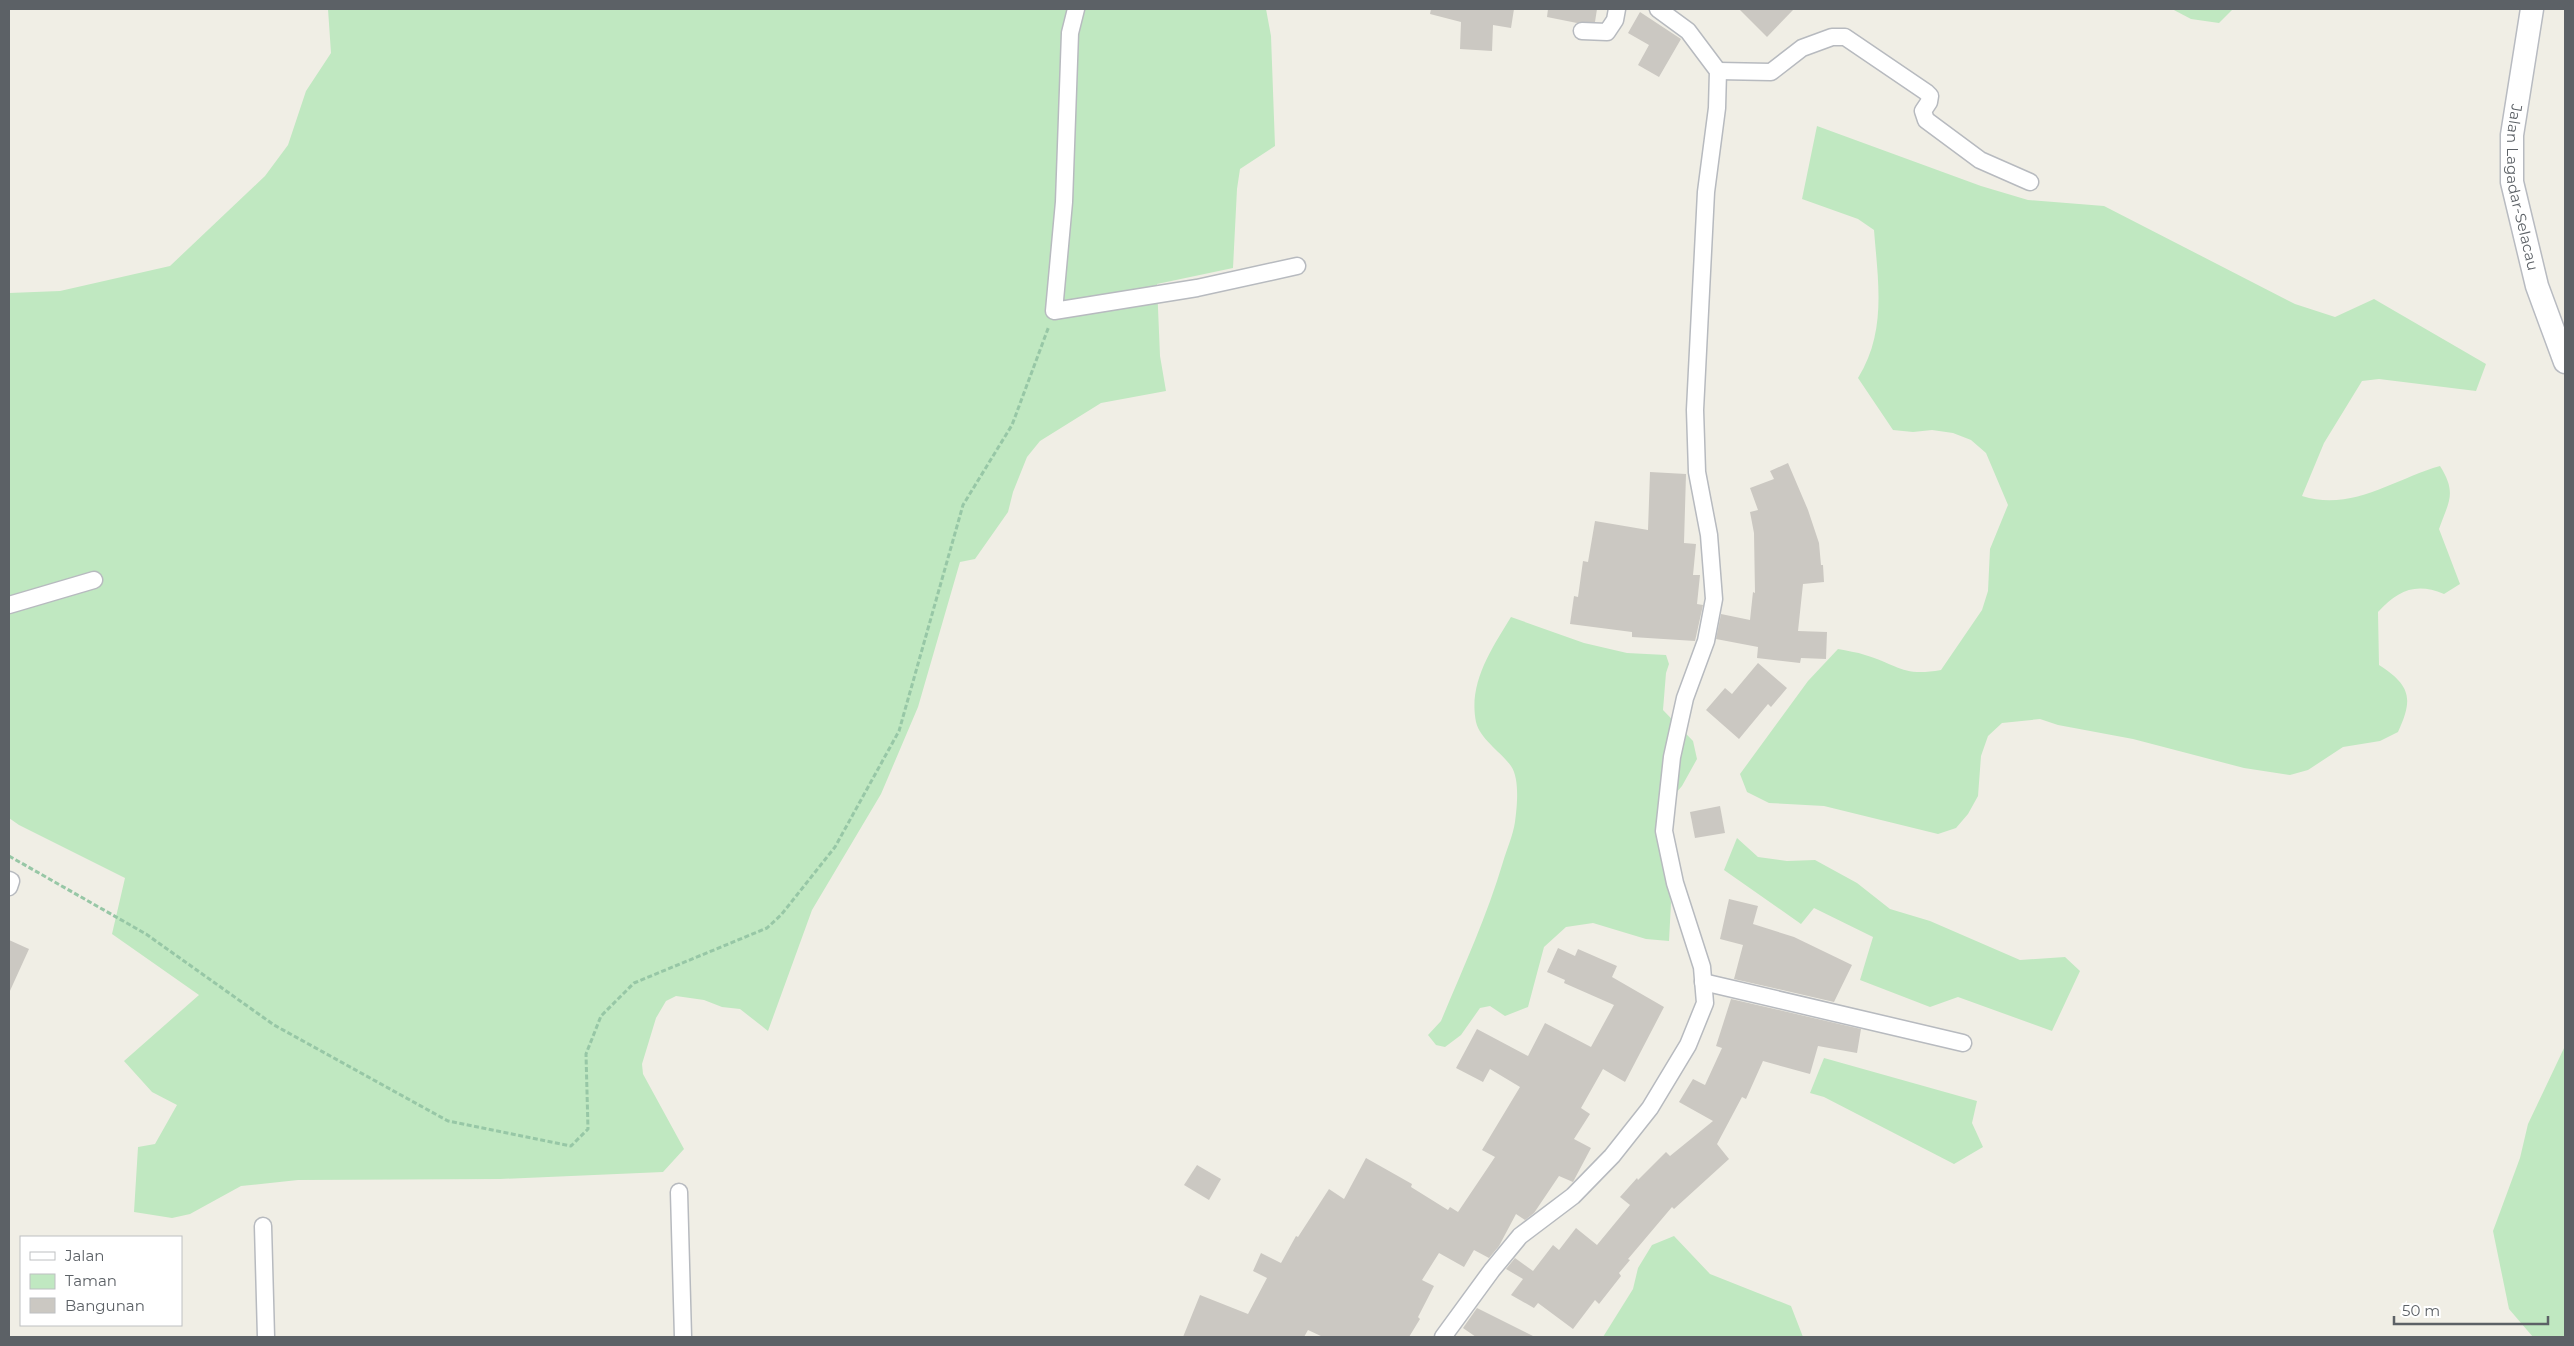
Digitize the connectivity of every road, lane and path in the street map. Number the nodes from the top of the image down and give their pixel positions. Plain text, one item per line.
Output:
1 (1076, 9) edge
2 (1617, 9) edge
3 (1658, 9) edge
4 (2532, 9) edge
5 (1582, 31) dead end
6 (1718, 71) junction
7 (2030, 182) dead end
8 (1297, 266) dead end
9 (1054, 311) junction
10 (2565, 362) edge
11 (94, 580) dead end
12 (9, 605) edge
13 (9, 856) edge
14 (9, 880) edge
15 (9, 887) edge
16 (1703, 982) junction
17 (1963, 1043) dead end
18 (679, 1192) dead end
19 (263, 1226) dead end
20 (266, 1337) edge
21 (683, 1337) edge
22 (1443, 1337) edge

1 - 9 street
2 - 5 street
3 - 6 street
4 - 10 street, Jalan Lagadar-Selacau
6 - 7 street
6 - 16 street
8 - 9 street
9 - 13 path
11 - 12 street
14 - 15 street
16 - 17 street
16 - 22 street
18 - 21 street
19 - 20 street

